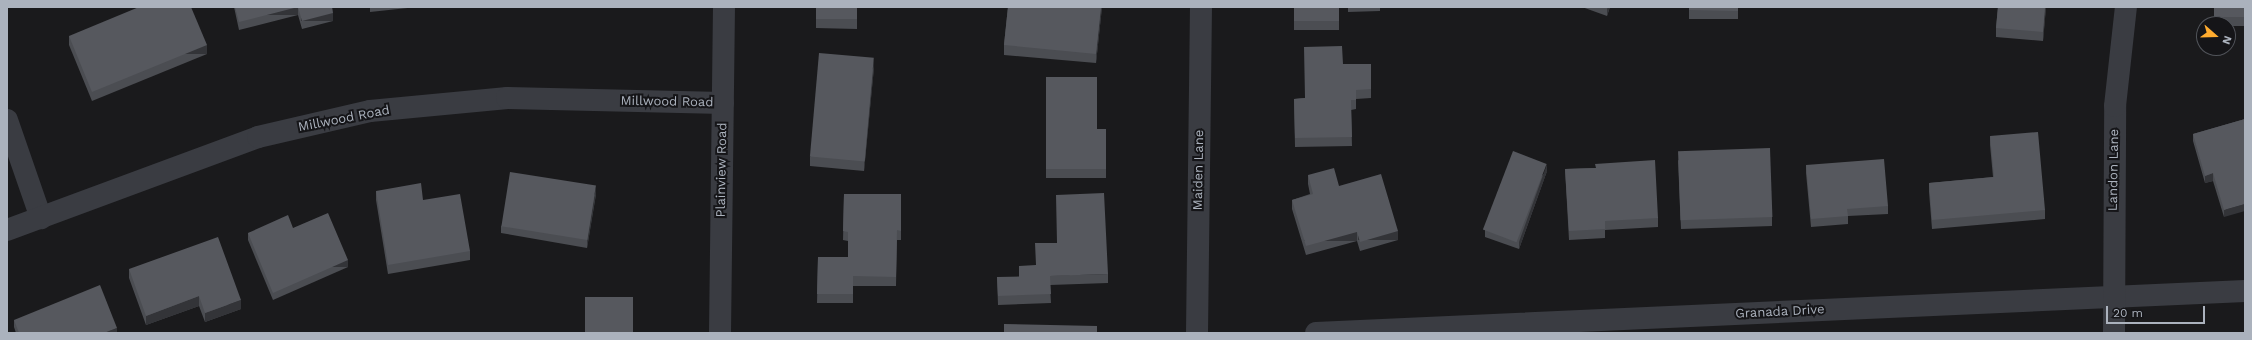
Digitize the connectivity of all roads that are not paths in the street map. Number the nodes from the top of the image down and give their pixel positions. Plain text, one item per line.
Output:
1 (724, 7) edge
2 (1201, 7) edge
3 (2126, 7) edge
4 (723, 103) junction
5 (7, 120) edge
6 (41, 218) junction
7 (7, 230) edge
8 (2245, 292) edge
9 (2112, 298) junction
10 (720, 333) edge
11 (1197, 333) edge
12 (1316, 333) edge
13 (2114, 333) edge

1 - 4 street, Plainview Road
2 - 11 street, Maiden Lane
3 - 9 street, Landon Lane
4 - 6 street, Millwood Road
4 - 10 street, Plainview Road
5 - 6 street
6 - 7 street, Millwood Road
8 - 9 street, Granada Drive
9 - 12 street, Granada Drive
9 - 13 street, Landon Lane

